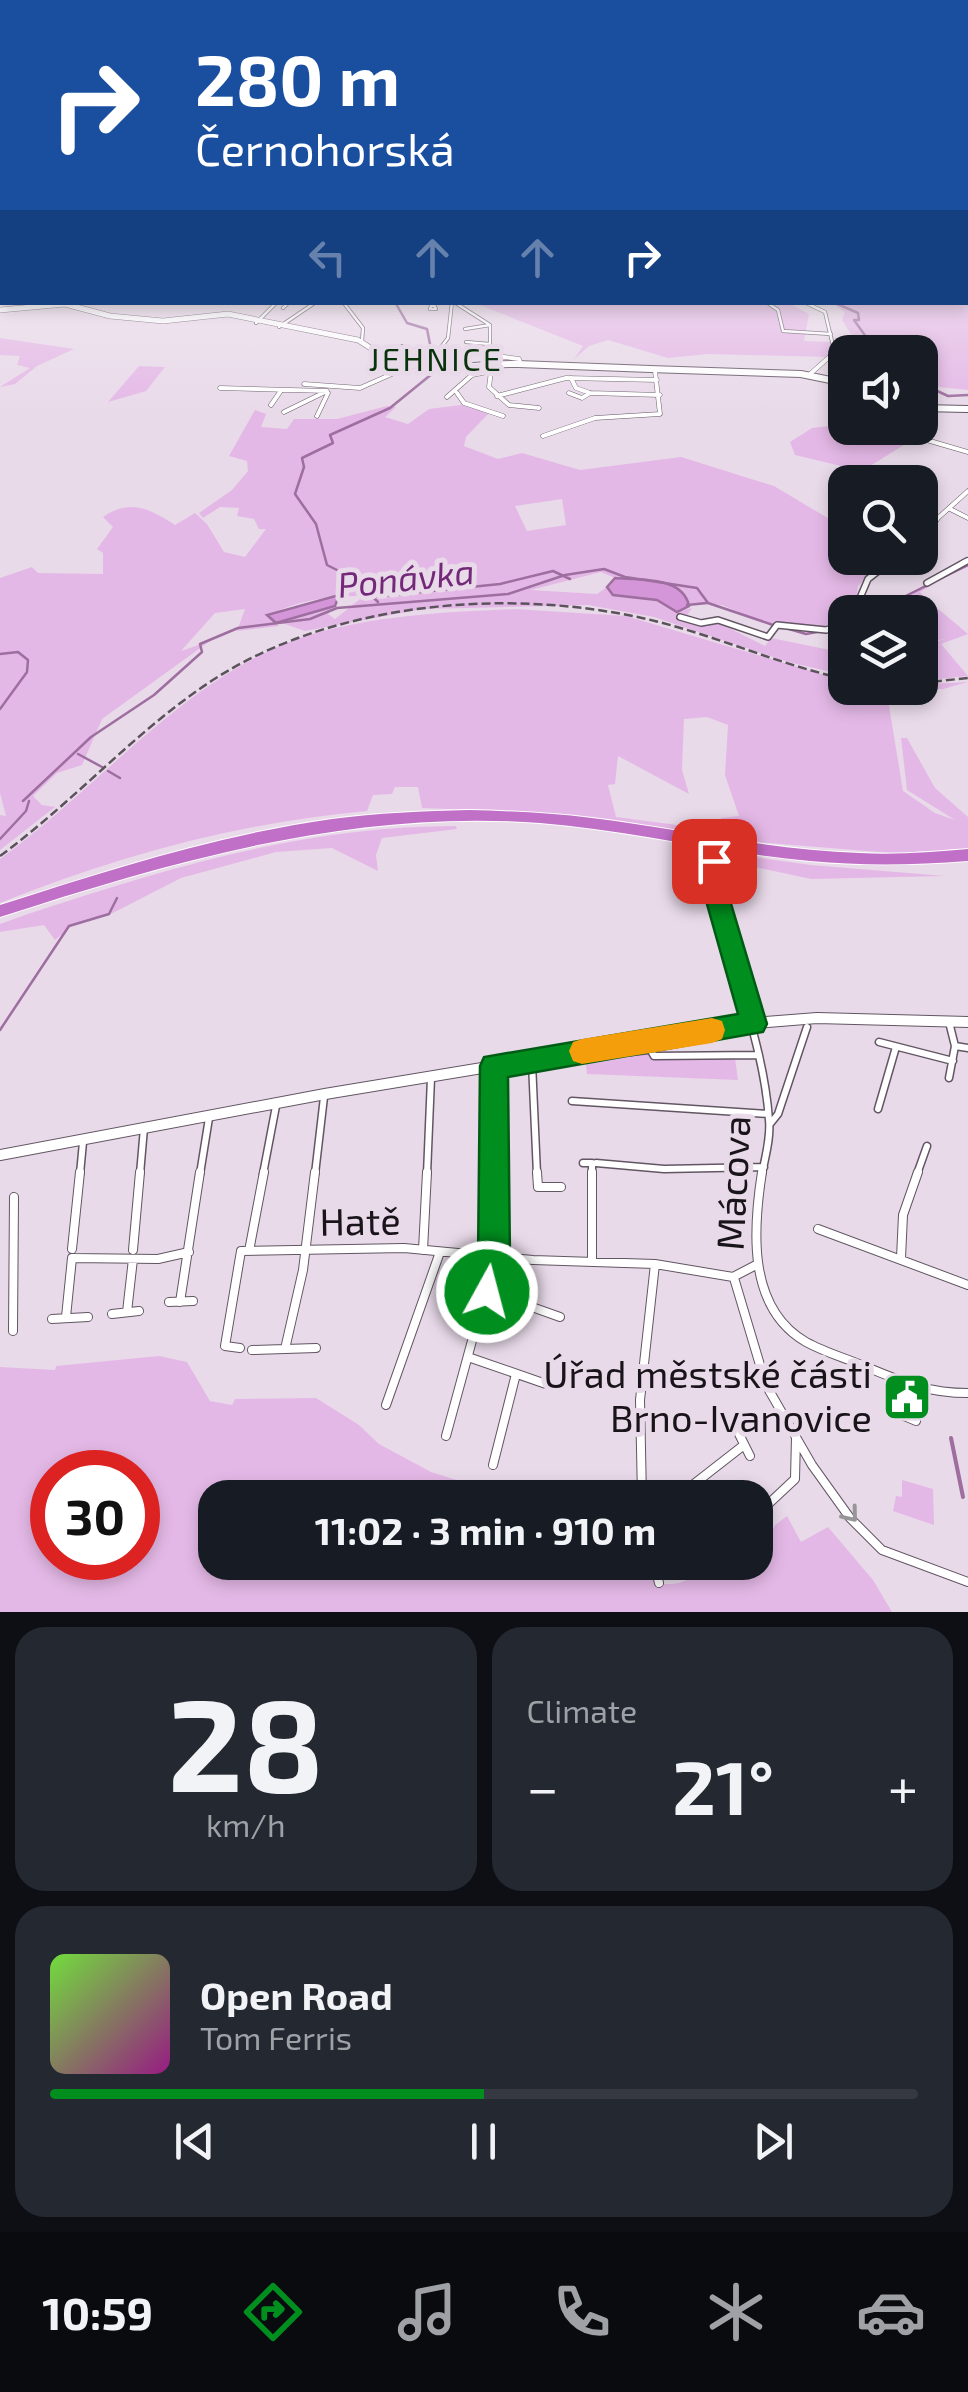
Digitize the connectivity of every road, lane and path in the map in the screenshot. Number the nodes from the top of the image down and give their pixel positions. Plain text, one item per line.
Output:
1 (55, 305) edge
2 (70, 305) edge
3 (274, 305) edge
4 (286, 305) edge
5 (312, 305) edge
6 (345, 305) edge
7 (453, 305) edge
8 (458, 305) edge
9 (770, 305) edge
10 (810, 305) edge
11 (283, 308) dead end
12 (0, 310) edge
13 (256, 323) junction
14 (490, 325) junction
15 (279, 327) junction
16 (465, 328) dead end
17 (831, 334) junction
18 (362, 341) junction
19 (466, 342) dead end
20 (489, 344) junction
21 (402, 346) dead end
22 (435, 355) junction
23 (426, 356) junction
24 (410, 364) junction
25 (521, 364) junction
26 (445, 368) junction
27 (494, 368) junction
28 (572, 368) junction
29 (656, 371) junction
30 (810, 375) junction
31 (571, 378) junction
32 (828, 379) edge
33 (657, 380) junction
34 (304, 384) dead end
35 (220, 388) dead end
36 (355, 388) junction
37 (280, 392) junction
38 (328, 392) junction
39 (457, 393) junction
40 (569, 393) dead end
41 (590, 393) junction
42 (660, 395) junction
43 (497, 396) junction
44 (447, 397) dead end
45 (271, 405) dead end
46 (540, 408) dead end
47 (938, 409) edge
48 (968, 410) edge
49 (284, 412) dead end
50 (317, 416) dead end
51 (503, 416) dead end
52 (543, 436) dead end
53 (938, 443) edge
54 (968, 452) edge
55 (968, 491) edge
56 (950, 509) junction
57 (968, 518) edge
58 (938, 523) edge
59 (968, 560) edge
60 (872, 575) edge
61 (926, 583) dead end
62 (858, 595) edge
63 (680, 617) dead end
64 (828, 629) edge
65 (965, 858) edge
66 (714, 861) dead end
67 (0, 914) edge
68 (949, 1022) junction
69 (968, 1022) edge
70 (754, 1024) junction
71 (807, 1026) dead end
72 (879, 1042) dead end
73 (647, 1045) junction
74 (955, 1046) junction
75 (896, 1047) junction
76 (968, 1048) edge
77 (631, 1052) dead end
78 (759, 1055) junction
79 (532, 1060) junction
80 (954, 1061) junction
81 (494, 1066) junction
82 (431, 1076) junction
83 (949, 1078) dead end
84 (324, 1094) junction
85 (572, 1101) dead end
86 (277, 1102) junction
87 (878, 1109) dead end
88 (768, 1114) junction
89 (210, 1115) junction
90 (770, 1124) junction
91 (144, 1128) junction
92 (83, 1139) junction
93 (929, 1149) dead end
94 (0, 1155) edge
95 (583, 1163) dead end
96 (596, 1164) dead end
97 (764, 1167) junction
98 (561, 1186) dead end
99 (14, 1197) dead end
100 (818, 1228) dead end
101 (305, 1250) junction
102 (423, 1250) junction
103 (249, 1251) junction
104 (189, 1252) junction
105 (440, 1252) junction
106 (72, 1254) junction
107 (133, 1254) junction
108 (494, 1257) junction
109 (902, 1258) junction
110 (592, 1261) junction
111 (12, 1264) junction
112 (655, 1264) junction
113 (756, 1264) junction
114 (0, 1266) edge
115 (733, 1277) junction
116 (968, 1286) edge
117 (487, 1292) junction
118 (193, 1300) dead end
119 (169, 1302) dead end
120 (180, 1302) junction
121 (138, 1311) dead end
122 (128, 1312) junction
123 (112, 1314) dead end
124 (66, 1317) junction
125 (88, 1317) dead end
126 (560, 1317) dead end
127 (52, 1319) dead end
128 (13, 1330) dead end
129 (240, 1348) dead end
130 (316, 1348) dead end
131 (252, 1350) dead end
132 (285, 1350) junction
133 (468, 1358) junction
134 (516, 1374) junction
135 (895, 1379) junction
136 (546, 1384) dead end
137 (968, 1393) edge
138 (386, 1405) dead end
139 (916, 1421) dead end
140 (740, 1434) dead end
141 (796, 1434) junction
142 (446, 1436) dead end
143 (744, 1446) junction
144 (750, 1456) dead end
145 (493, 1465) dead end
146 (642, 1480) edge
147 (700, 1480) edge
148 (773, 1500) edge
149 (968, 1582) edge

1 - 12 street
2 - 13 street
3 - 13 street
4 - 11 street
5 - 15 street
6 - 18 street
7 - 22 street
8 - 14 street
9 - 17 street
10 - 17 street
13 - 15 street
14 - 16 street
14 - 20 street
15 - 18 street
17 - 30 street
18 - 24 street
19 - 20 street
20 - 25 street
21 - 23 street
22 - 23 street
22 - 26 street
23 - 24 street
24 - 26 street
24 - 36 street
25 - 27 street
25 - 28 street
26 - 27 street
27 - 39 street
27 - 43 street
28 - 29 street
28 - 31 street
29 - 30 street
29 - 33 street
30 - 32 street
31 - 33 street
31 - 41 street
31 - 43 street
33 - 42 street
34 - 36 street
35 - 37 street
36 - 38 street
37 - 38 street
37 - 45 street
38 - 49 street
38 - 50 street
39 - 44 street
39 - 51 street
40 - 41 street
41 - 42 street
42 - 52 street
43 - 46 street
47 - 48 street
53 - 54 street
55 - 56 street
56 - 57 street
56 - 58 street
59 - 61 street
60 - 62 street
63 - 64 street
65 - 67 highway
65 - 67 highway
66 - 70 street, Mácova
68 - 69 street
68 - 70 street
68 - 74 street
70 - 73 street
70 - 78 street, Mácova
71 - 90 street
72 - 75 street
73 - 77 street
73 - 78 street
73 - 79 street
74 - 76 street
74 - 80 street
75 - 80 street
75 - 87 street
78 - 88 street, Mácova
79 - 81 street
79 - 98 street
80 - 83 street
81 - 82 street
81 - 108 street
82 - 84 street
82 - 102 street
84 - 86 street
84 - 101 street
85 - 88 street
86 - 89 street
86 - 103 street
88 - 90 street, Mácova
89 - 91 street
89 - 104 street
90 - 97 street, Mácova
91 - 92 street
91 - 107 street
92 - 94 street
92 - 106 street
93 - 109 street
95 - 110 street
96 - 97 street
97 - 113 street, Mácova
99 - 111 street
100 - 109 street
101 - 102 street, Hatě
101 - 103 street, Hatě
101 - 132 street
102 - 105 street, Hatě
103 - 129 street
104 - 107 street
104 - 120 street
105 - 108 street, Hatě
105 - 138 street
106 - 107 street
106 - 124 street
107 - 122 street
108 - 110 street, Hatě
108 - 117 street
109 - 116 street
110 - 112 street, Hatě
111 - 114 street
111 - 128 street
112 - 115 street, Hatě
112 - 146 street
113 - 115 street
113 - 135 street, Mácova
115 - 141 street
117 - 126 street
117 - 133 street
118 - 120 street
119 - 120 street
121 - 122 street
122 - 123 street
124 - 125 street
124 - 127 street
130 - 132 street
131 - 132 street
133 - 134 street
133 - 142 street
134 - 136 street
134 - 145 street
135 - 137 street, Mácova
135 - 139 street
140 - 143 street
141 - 148 street
141 -> 149 street
143 - 144 street
143 - 147 street

